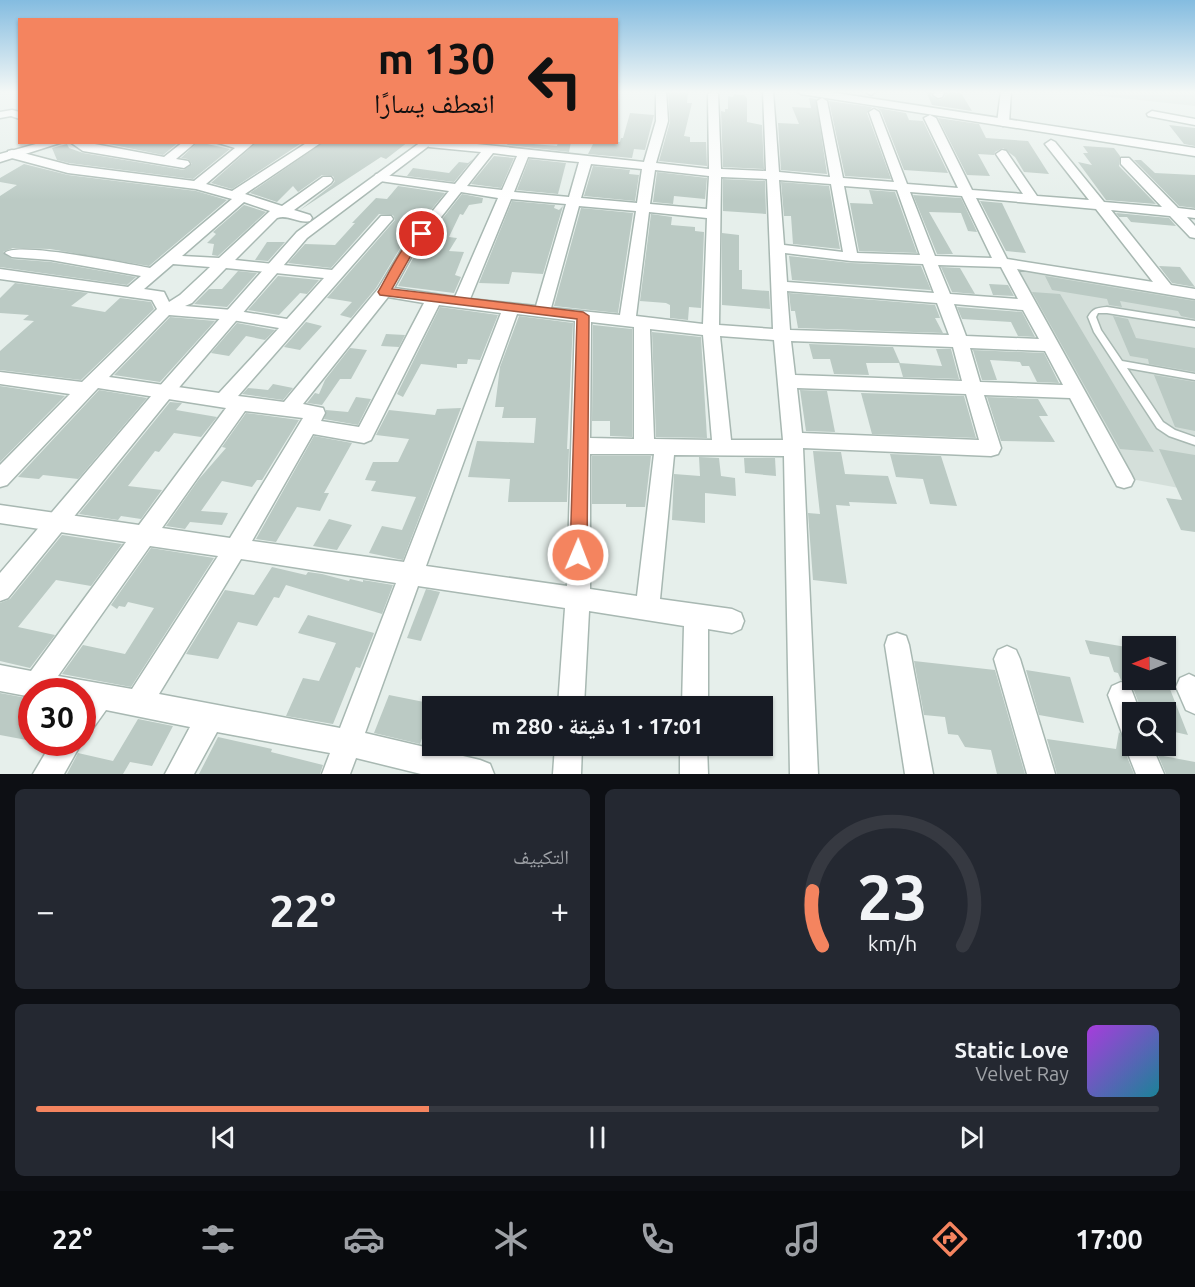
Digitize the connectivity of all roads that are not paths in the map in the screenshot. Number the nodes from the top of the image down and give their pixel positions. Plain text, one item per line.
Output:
1 (660, 127) edge
2 (714, 127) edge
3 (769, 127) edge
4 (827, 127) edge
5 (880, 127) edge
6 (935, 127) edge
7 (1030, 127) edge
8 (51, 144) edge
9 (188, 144) edge
10 (248, 144) edge
11 (314, 144) edge
12 (411, 144) edge
13 (426, 144) edge
14 (444, 144) edge
15 (1051, 144) dead end
16 (79, 145) edge
17 (489, 150) junction
18 (1195, 152) edge
19 (524, 153) junction
20 (1002, 154) dead end
21 (6, 156) edge
22 (586, 160) junction
23 (166, 161) junction
24 (1125, 161) dead end
25 (47, 164) junction
26 (184, 164) dead end
27 (649, 166) junction
28 (716, 173) junction
29 (771, 175) junction
30 (380, 177) junction
31 (327, 180) dead end
32 (839, 182) junction
33 (197, 185) junction
34 (459, 188) junction
35 (904, 188) junction
36 (968, 194) junction
37 (506, 195) junction
38 (238, 196) junction
39 (1033, 199) junction
40 (574, 201) junction
41 (1102, 206) junction
42 (644, 208) junction
43 (284, 212) junction
44 (1176, 212) junction
45 (713, 214) junction
46 (1195, 214) edge
47 (305, 218) junction
48 (386, 219) dead end
49 (1195, 234) edge
50 (294, 243) junction
51 (777, 248) junction
52 (12, 253) dead end
53 (851, 257) junction
54 (167, 259) junction
55 (931, 261) junction
56 (1004, 263) junction
57 (220, 265) junction
58 (273, 267) junction
59 (152, 273) junction
60 (0, 274) edge
61 (336, 275) junction
62 (780, 286) junction
63 (1167, 290) junction
64 (131, 292) junction
65 (384, 292) junction
66 (1195, 294) edge
67 (434, 299) junction
68 (945, 299) junction
69 (460, 303) junction
70 (1030, 305) junction
71 (511, 308) junction
72 (165, 310) junction
73 (542, 311) junction
74 (232, 315) junction
75 (583, 316) junction
76 (634, 322) junction
77 (1195, 324) edge
78 (292, 325) junction
79 (711, 330) junction
80 (782, 335) junction
81 (959, 340) junction
82 (1051, 345) junction
83 (1120, 364) junction
84 (1195, 376) edge
85 (2, 380) edge
86 (788, 381) junction
87 (90, 385) junction
88 (974, 389) junction
89 (1076, 392) junction
90 (164, 393) junction
91 (231, 402) junction
92 (288, 410) junction
93 (309, 426) junction
94 (793, 440) junction
95 (1195, 441) edge
96 (580, 446) junction
97 (644, 446) junction
98 (665, 446) junction
99 (722, 446) junction
100 (0, 480) edge
101 (1124, 480) dead end
102 (0, 514) edge
103 (57, 522) junction
104 (144, 534) junction
105 (236, 548) junction
106 (411, 574) junction
107 (0, 590) edge
108 (578, 598) junction
109 (647, 608) junction
110 (696, 616) junction
111 (732, 621) dead end
112 (897, 645) dead end
113 (1007, 659) dead end
114 (0, 678) edge
115 (41, 678) edge
116 (18, 682) edge
117 (1120, 695) dead end
118 (96, 696) edge
119 (572, 696) edge
120 (695, 696) edge
121 (1123, 702) edge
122 (138, 704) junction
123 (210, 717) junction
124 (348, 743) junction
125 (59, 756) edge
126 (568, 756) edge
127 (694, 756) edge
128 (1143, 756) edge
129 (47, 774) edge
130 (179, 774) edge
131 (336, 774) edge
132 (480, 774) edge
133 (567, 774) edge
134 (694, 774) edge
135 (804, 774) edge
136 (919, 774) edge
137 (1041, 774) edge
138 (1150, 774) edge

1 - 27 street
2 - 28 street
3 - 29 street
4 - 32 street
5 - 35 street
6 - 36 street
7 - 18 street
8 - 21 street
9 - 23 street
10 - 33 street
11 - 38 street
12 - 47 street
13 - 30 street
14 - 17 street
15 - 41 street
16 - 23 street
16 - 25 street
17 - 19 street
17 - 34 street
19 - 22 street
19 - 37 street
20 - 39 street
21 - 25 street
22 - 27 street
22 - 40 street
23 - 26 street
24 - 44 street
25 - 33 street
27 - 28 street
27 - 42 street
28 - 29 street
28 - 45 street
29 - 32 street
29 - 51 street
30 - 34 street
30 - 50 street
31 - 43 street
32 - 35 street
32 - 53 street
33 - 38 street
34 - 37 street
34 - 65 street
35 - 36 street
35 - 55 street
36 - 39 street
36 - 56 street
37 - 40 street
37 - 69 street
38 - 43 street
38 - 54 street
39 - 41 street
40 - 42 street
40 - 73 street
41 - 44 street
41 - 63 street
42 - 45 street
42 - 76 street
43 - 47 street
43 - 57 street
44 - 46 street
44 - 49 street
45 - 79 street
47 - 50 street
48 - 61 street
50 - 58 street
51 - 53 street
51 - 62 street
52 - 59 street
53 - 55 street
54 - 57 street
54 - 59 street
55 - 56 street
55 - 68 street
56 - 63 street
56 - 70 street
57 - 58 street
57 - 72 street
58 - 61 street
58 - 74 street
59 - 64 street
60 - 64 street
61 - 78 street
62 - 68 street
62 - 80 street
63 - 66 street
64 - 72 street
65 - 67 street
65 - 92 street
67 - 69 street
67 - 93 street
68 - 70 street
68 - 81 street
69 - 71 street
70 - 82 street
71 - 73 street
71 - 106 street
72 - 74 street
72 - 87 street
73 - 75 street
74 - 78 street
74 - 90 street
75 - 76 street
75 - 96 street
76 - 79 street
76 - 97 street
77 - 83 lane
78 - 91 street
79 - 80 street
79 - 99 street
80 - 81 street
80 - 86 street
81 - 82 street
81 - 88 street
82 - 89 street
83 - 84 lane
83 - 95 lane
85 - 87 street
86 - 88 street
86 - 94 street
87 - 90 street
87 - 100 street
88 - 89 street
88 - 94 street
89 - 101 street
90 - 91 street
90 - 103 street
91 - 92 street
91 - 104 street
92 - 93 street
93 - 105 street
94 - 99 street
94 - 135 street
96 - 97 street
96 - 108 street
97 - 98 street
98 - 99 street
98 - 109 street
102 - 103 street
103 - 104 street
103 - 107 street
104 - 105 street
104 - 115 street
105 - 106 street
105 - 122 street
106 - 108 street
106 - 124 street
108 - 109 street
108 - 119 street
109 - 110 street
110 - 111 street
110 - 120 street
112 - 136 street
113 - 137 street
114 - 116 street
117 - 121 street
118 - 122 street
122 - 123 street
123 - 124 street
123 - 130 street
124 - 131 street
124 - 132 street
125 - 129 street
126 - 133 street
127 - 134 street
128 - 138 street

